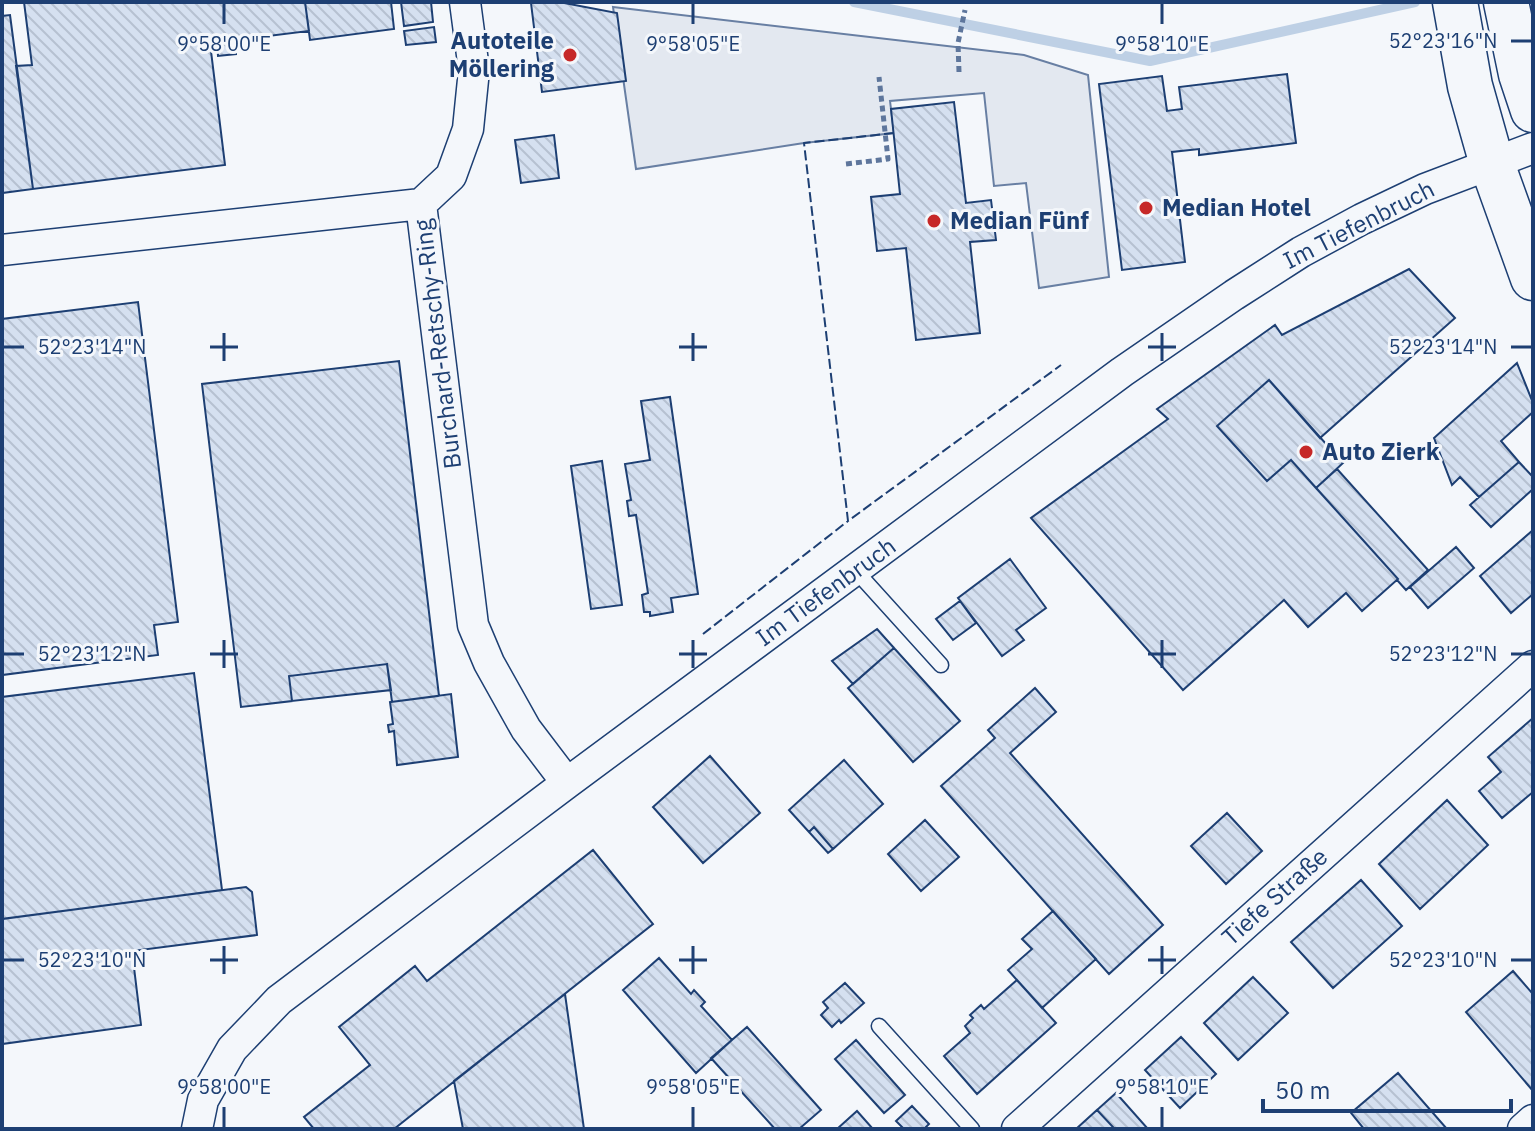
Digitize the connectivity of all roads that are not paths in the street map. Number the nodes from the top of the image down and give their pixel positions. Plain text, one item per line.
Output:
1 (465, 2) edge
2 (1455, 2) edge
3 (1506, 2) edge
4 (1533, 110) edge
5 (1533, 148) edge
6 (1492, 164) junction
7 (421, 204) junction
8 (2, 250) edge
9 (1533, 278) edge
10 (856, 571) junction
11 (941, 665) dead end
12 (1533, 666) edge
13 (567, 783) junction
14 (879, 1026) dead end
15 (1533, 1120) edge
16 (197, 1129) edge
17 (972, 1129) edge
18 (1017, 1129) edge
19 (1523, 1129) edge

1 - 7 street
2 - 6 main road
3 - 4 main road
5 - 6 street, Im Tiefenbruch
6 - 9 main road
6 - 10 street, Im Tiefenbruch
7 - 8 street, Burchard-Retschy-Ring
7 - 13 street, Burchard-Retschy-Ring
10 - 11 lane
10 - 13 street, Im Tiefenbruch
12 - 18 street, Tiefe Straße
13 - 16 street, Im Tiefenbruch
14 - 17 lane
15 - 19 street

